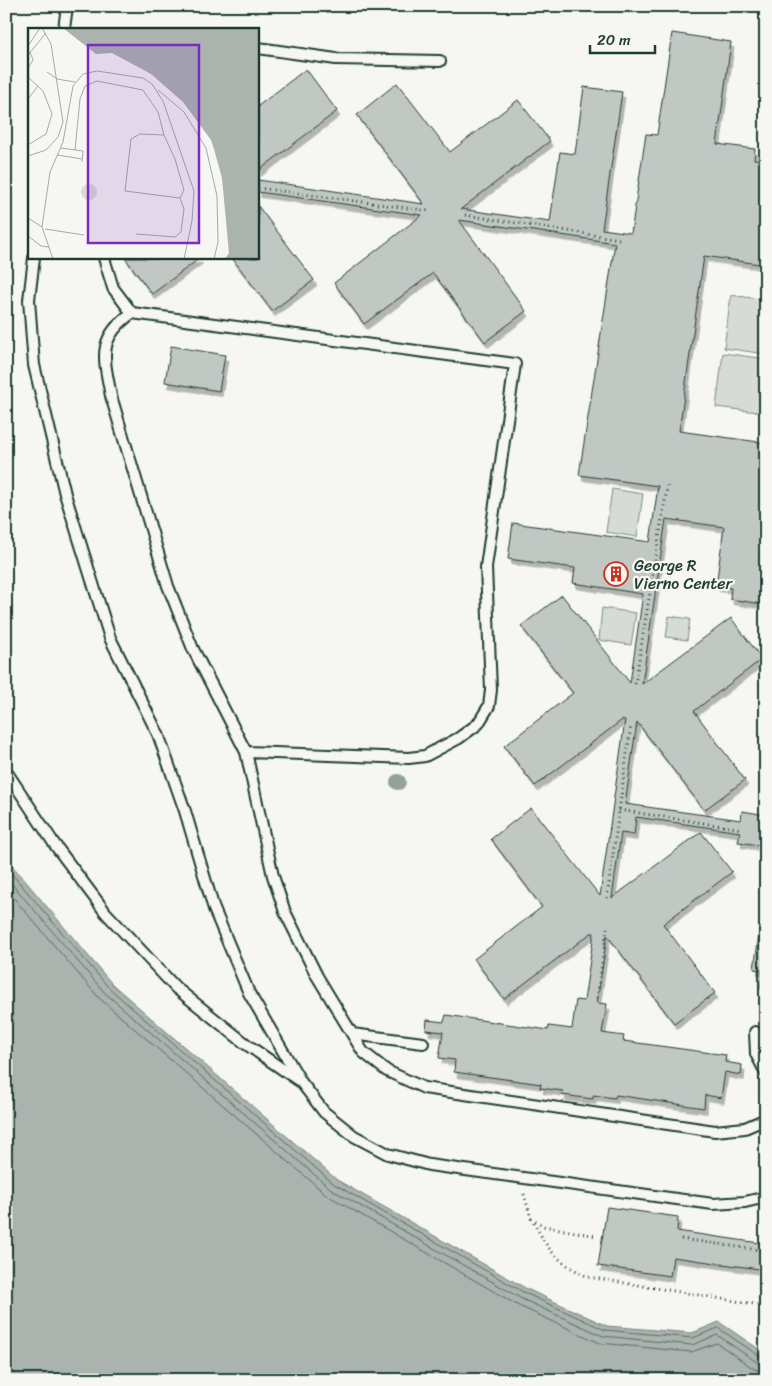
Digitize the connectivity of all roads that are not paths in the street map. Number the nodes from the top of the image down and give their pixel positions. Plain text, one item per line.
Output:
1 (67, 6) edge
2 (64, 28) edge
3 (259, 48) edge
4 (440, 61) dead end
5 (34, 259) edge
6 (104, 259) edge
7 (132, 313) junction
8 (246, 752) junction
9 (6, 771) edge
10 (755, 1032) dead end
11 (352, 1034) junction
12 (423, 1043) dead end
13 (766, 1073) edge
14 (301, 1082) junction
15 (766, 1119) edge
16 (766, 1197) edge

1 - 2 lane
3 - 4 lane
5 - 14 lane
6 - 7 lane
7 - 8 lane
7 - 8 lane
8 - 11 lane
9 - 14 lane
10 - 13 lane
11 - 12 lane
11 - 15 lane
14 - 16 lane

